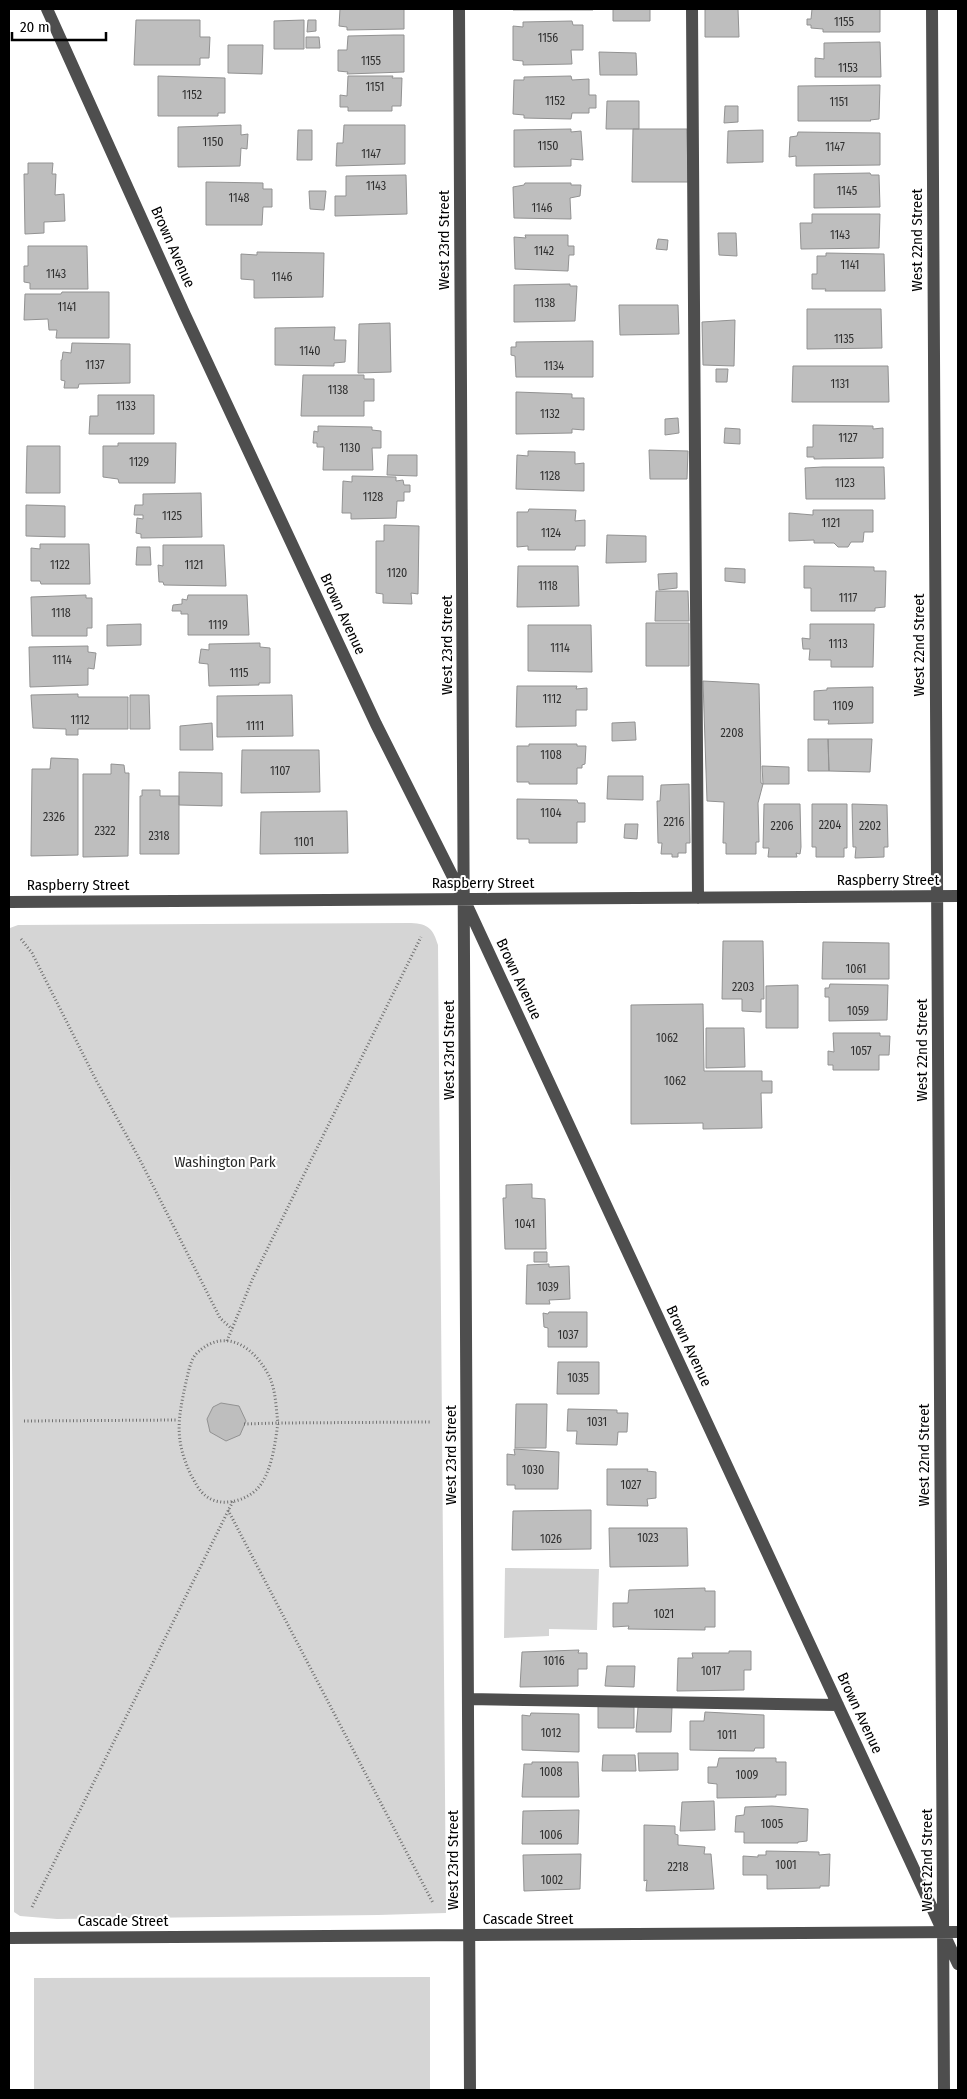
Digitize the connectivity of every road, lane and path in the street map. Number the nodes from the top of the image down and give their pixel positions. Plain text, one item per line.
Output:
1 (47, 9) edge
2 (459, 9) edge
3 (692, 9) edge
4 (932, 9) edge
5 (937, 896) junction
6 (958, 896) edge
7 (698, 898) junction
8 (464, 899) junction
9 (9, 902) edge
10 (421, 937) dead end
11 (21, 939) dead end
12 (232, 1329) junction
13 (227, 1341) junction
14 (24, 1420) dead end
15 (178, 1420) junction
16 (430, 1422) dead end
17 (278, 1423) junction
18 (244, 1424) dead end
19 (232, 1501) junction
20 (228, 1510) junction
21 (468, 1699) junction
22 (838, 1705) junction
23 (432, 1903) dead end
24 (32, 1907) dead end
25 (943, 1932) junction
26 (958, 1932) edge
27 (470, 1935) junction
28 (9, 1938) edge
29 (958, 1964) edge
30 (470, 2090) edge
31 (944, 2090) edge

1 - 8 street, Brown Avenue
2 - 8 street, West 23rd Street
3 - 7 street
4 - 5 street, West 22nd Street
5 - 6 street, Raspberry Street
5 - 7 street, Raspberry Street
5 - 25 street, West 22nd Street
7 - 8 street, Raspberry Street
8 - 9 street, Raspberry Street
8 - 21 street, West 23rd Street
8 - 22 street, Brown Avenue
10 - 12 path
11 - 12 path
12 - 13 path
13 - 15 path
13 - 17 path
14 - 15 path
15 - 19 path
16 - 17 path
17 - 18 path
17 - 19 path
19 - 20 path
20 - 23 path
20 - 24 path
21 - 22 street
21 - 27 street, West 23rd Street
22 - 25 street, Brown Avenue
25 - 26 street, Cascade Street
25 - 27 street, Cascade Street
25 - 29 street, Brown Avenue
25 - 31 street, West 22nd Street
27 - 28 street, Cascade Street
27 - 30 street, West 23rd Street

